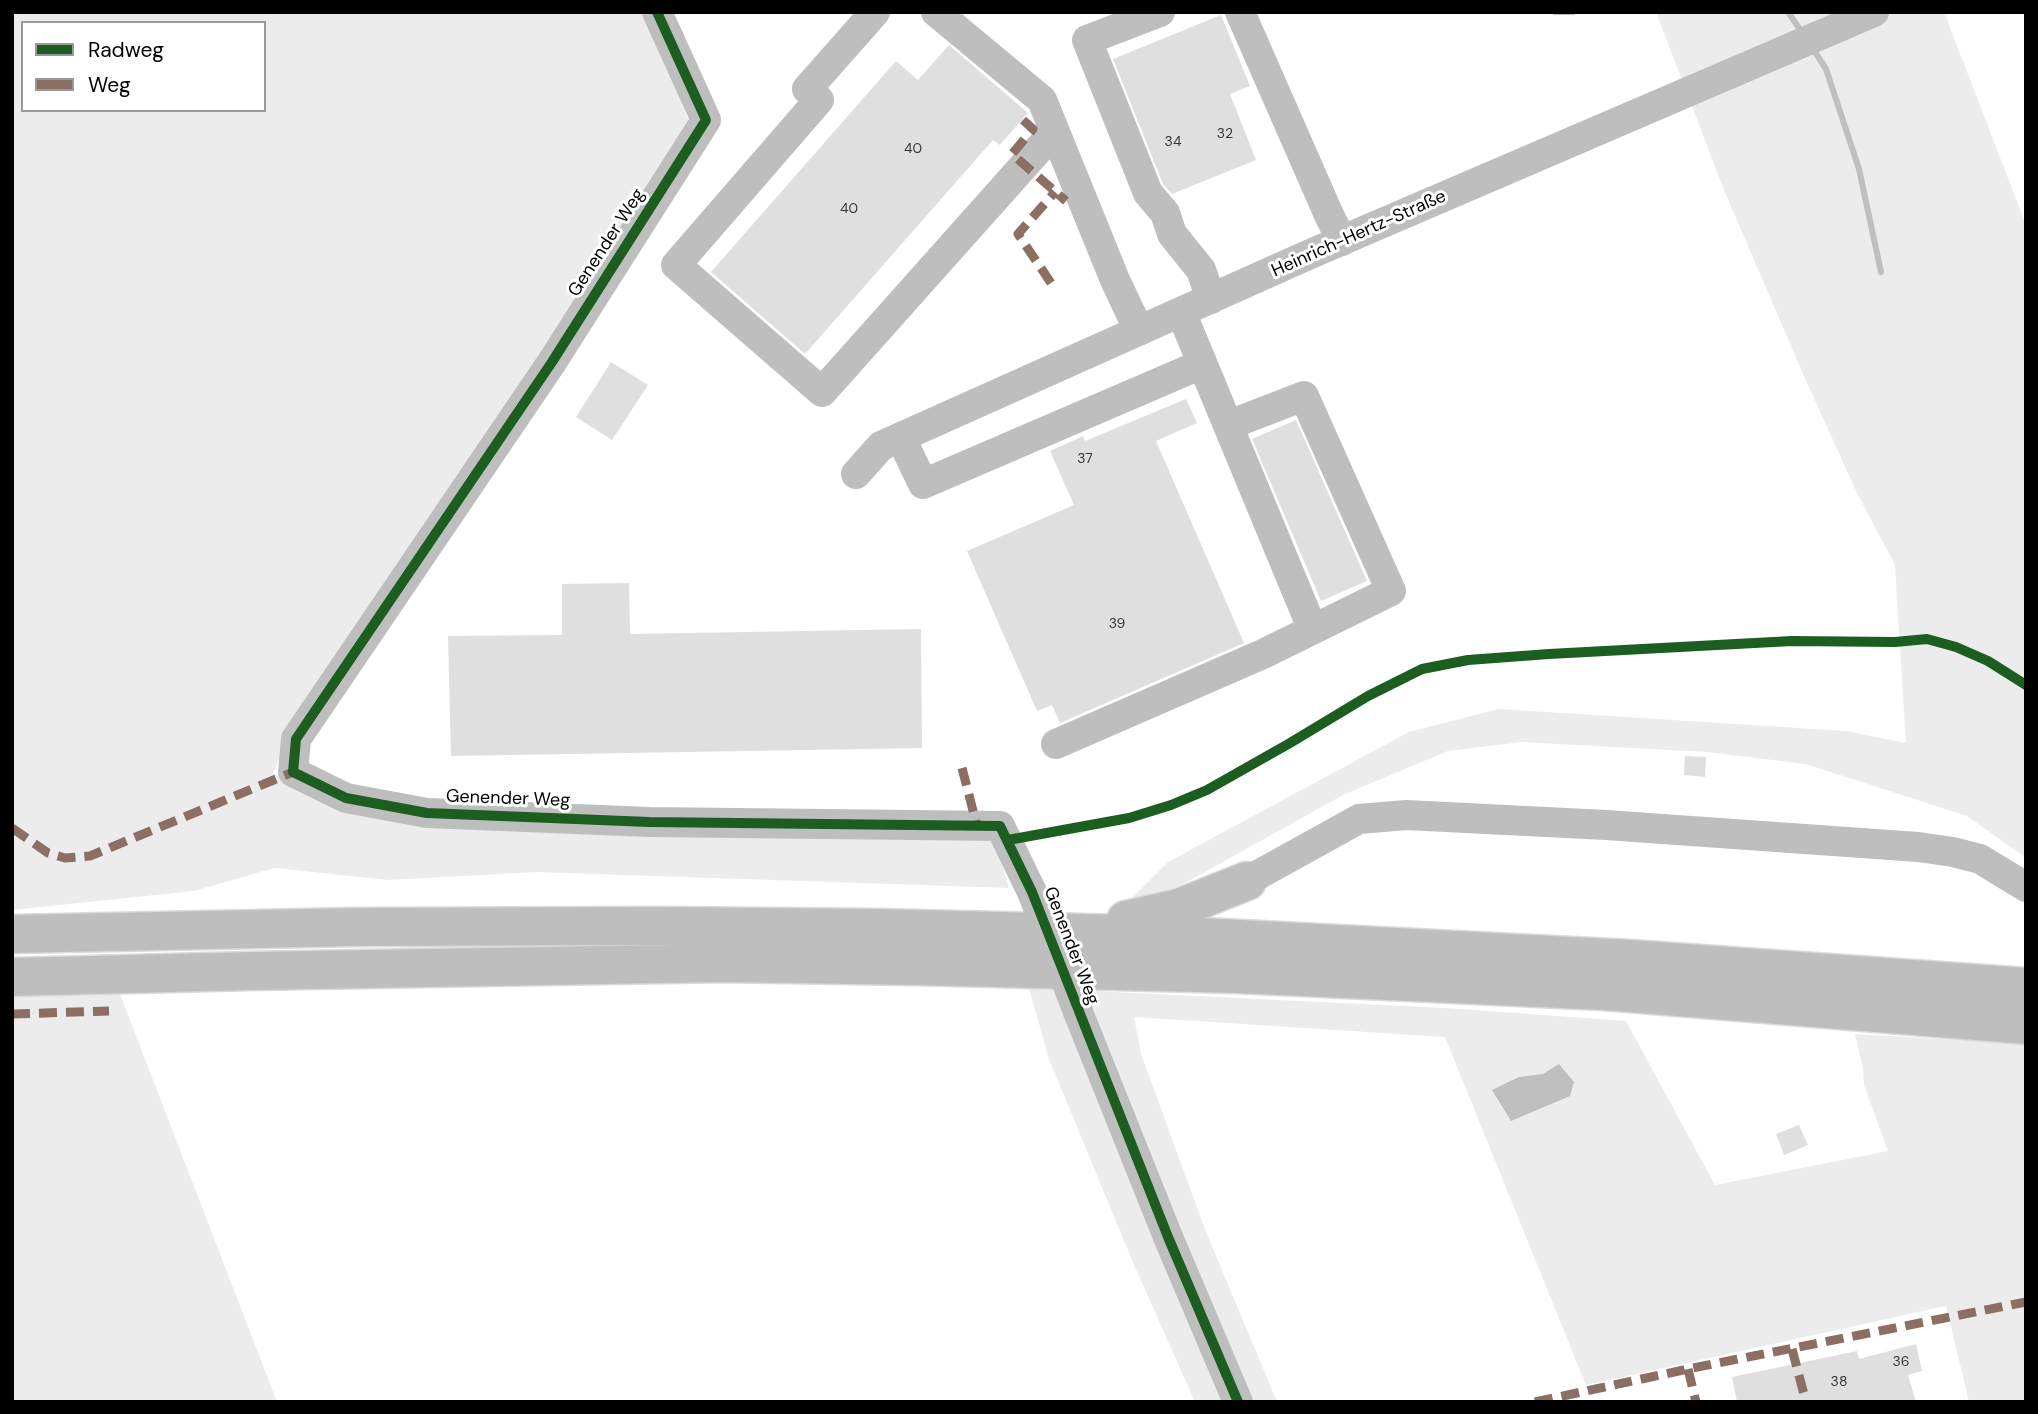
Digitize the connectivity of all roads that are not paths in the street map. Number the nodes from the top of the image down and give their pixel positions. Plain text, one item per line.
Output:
1 (657, 12) edge
2 (875, 12) edge
3 (936, 12) edge
4 (1160, 12) edge
5 (1240, 12) edge
6 (1874, 12) edge
7 (1055, 132) junction
8 (1342, 241) junction
9 (1212, 299) junction
10 (1181, 312) junction
11 (1139, 331) junction
12 (1202, 364) junction
13 (1228, 425) junction
14 (901, 438) junction
15 (856, 474) dead end
16 (1311, 628) junction
17 (1056, 744) dead end
18 (1247, 881) joint
19 (2026, 887) edge
20 (1050, 932) junction
21 (12, 934) edge
22 (12, 977) edge
23 (2026, 987) edge
24 (2026, 1025) edge
25 (1238, 1402) edge

1 - 25 street, Genender Weg, bridge
2 - 7 street
3 - 7 street
4 - 9 street
5 - 8 street
6 - 8 street, Heinrich-Hertz-Straße
7 - 11 street
8 - 9 street, Heinrich-Hertz-Straße
9 - 10 street, Heinrich-Hertz-Straße
10 - 11 street, Heinrich-Hertz-Straße
10 - 12 street
11 - 14 street, Heinrich-Hertz-Straße
12 - 13 street
12 - 14 street
13 - 16 street
13 - 16 street
14 - 15 street, Heinrich-Hertz-Straße
16 - 17 street
18 - 19 street
18 - 20 highway
20 - 21 highway
20 - 23 highway
22 - 24 highway

